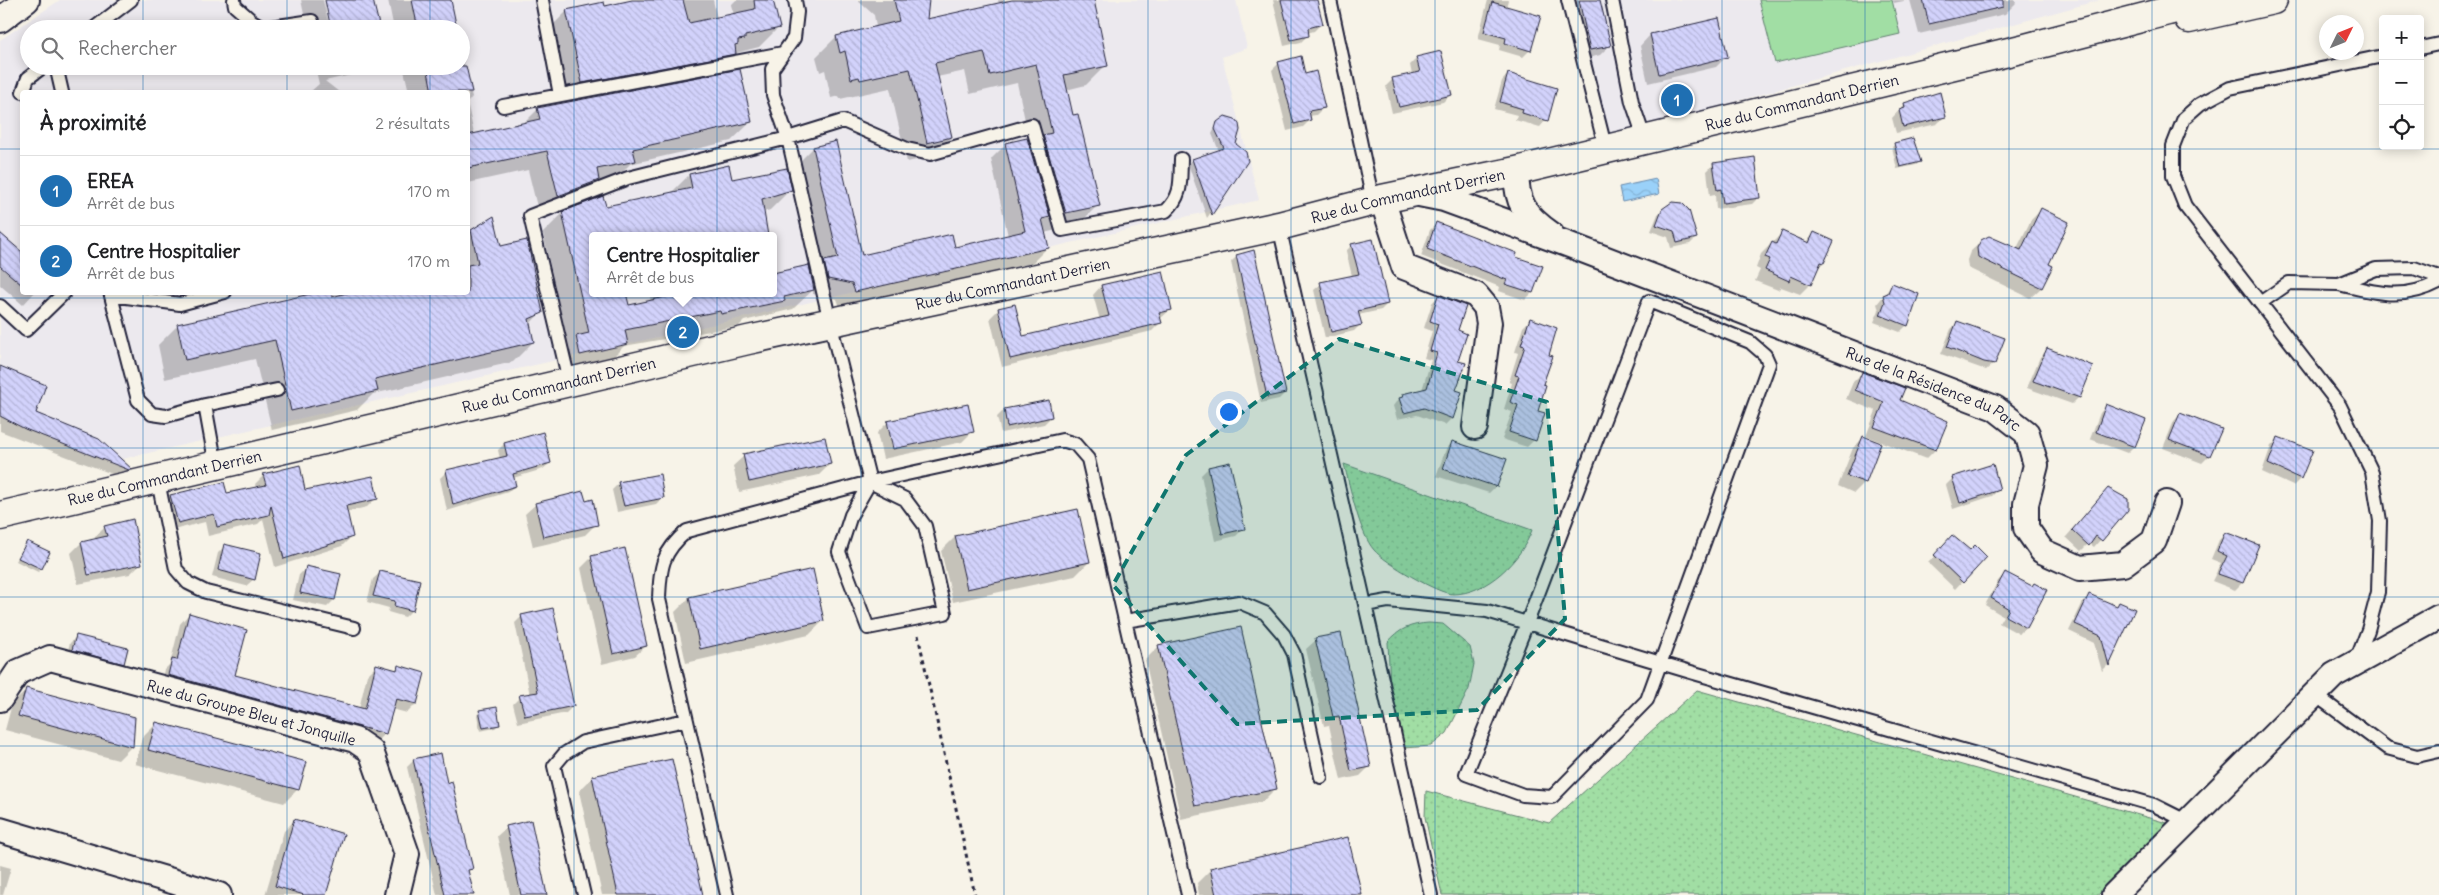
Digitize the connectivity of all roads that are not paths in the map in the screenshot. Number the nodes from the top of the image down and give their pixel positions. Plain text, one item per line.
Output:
1 (27, 0) edge
2 (131, 0) edge
3 (234, 0) edge
4 (542, 0) edge
5 (795, 0) edge
6 (1330, 0) edge
7 (1568, 0) edge
8 (1612, 0) edge
9 (2211, 0) edge
10 (2273, 0) edge
11 (0, 20) edge
12 (105, 20) edge
13 (251, 20) edge
14 (2439, 44) edge
15 (2424, 47) edge
16 (2025, 48) junction
17 (783, 53) junction
18 (2379, 57) edge
19 (32, 75) edge
20 (58, 75) edge
21 (24, 90) edge
22 (62, 90) edge
23 (560, 95) junction
24 (503, 106) dead end
25 (788, 138) junction
26 (1645, 140) junction
27 (1606, 150) junction
28 (1181, 159) dead end
29 (1516, 171) junction
30 (1410, 193) junction
31 (1378, 200) junction
32 (1279, 226) junction
33 (1567, 244) junction
34 (2439, 277) edge
35 (2439, 282) edge
36 (2339, 284) junction
37 (62, 295) edge
38 (110, 295) edge
39 (117, 295) edge
40 (214, 295) edge
41 (2260, 303) junction
42 (0, 306) edge
43 (830, 322) junction
44 (566, 368) dead end
45 (277, 390) dead end
46 (205, 406) junction
47 (1475, 427) dead end
48 (216, 466) junction
49 (155, 480) junction
50 (870, 482) junction
51 (2167, 503) dead end
52 (0, 516) edge
53 (1365, 606) junction
54 (2439, 617) edge
55 (1125, 621) junction
56 (1528, 623) junction
57 (354, 628) dead end
58 (1661, 663) junction
59 (2355, 663) junction
60 (2314, 694) junction
61 (0, 699) edge
62 (686, 720) junction
63 (2439, 751) edge
64 (1321, 777) dead end
65 (2186, 822) junction
66 (0, 830) edge
67 (218, 895) edge
68 (397, 895) edge
69 (584, 895) edge
70 (727, 895) edge
71 (1188, 895) edge
72 (1431, 895) edge
73 (2114, 895) edge

1 - 11 street
2 - 12 lane
3 - 13 lane
4 - 23 lane
5 - 17 lane
6 - 31 lane
7 - 27 lane
8 - 26 lane
9 - 16 main road, Rue du Commandant Derrien
10 - 16 main road, Rue du Commandant Derrien
14 - 15 lane
16 - 26 main road, Rue du Commandant Derrien
17 - 23 lane
17 - 25 lane
18 - 41 lane
19 - 21 lane
20 - 22 lane
23 - 24 lane
25 - 28 lane
25 - 43 lane
25 - 44 lane
26 - 27 main road, Rue du Commandant Derrien
27 - 29 main road, Rue du Commandant Derrien
29 - 30 main road, Rue du Commandant Derrien
29 - 33 street, Rue de la Résidence du Parc
30 - 31 main road, Rue du Commandant Derrien
30 - 33 street, Rue de la Résidence du Parc
31 - 32 main road, Rue du Commandant Derrien
31 - 47 street
32 - 43 main road, Rue du Commandant Derrien
32 - 53 lane
33 - 51 street, Rue de la Résidence du Parc
34 - 36 lane
35 - 36 lane
36 - 41 lane
37 - 42 lane
38 - 46 lane
39 - 40 lane
41 - 59 lane
43 - 48 main road, Rue du Commandant Derrien
43 - 50 lane
45 - 46 lane
46 - 48 lane
48 - 49 main road, Rue du Commandant Derrien
49 - 52 main road, Rue du Commandant Derrien
49 - 57 lane
50 - 50 lane
50 - 55 lane
50 - 62 lane
53 - 56 lane
53 - 72 lane
54 - 59 street
55 - 64 lane
55 - 71 lane
56 - 58 lane
56 - 58 lane
56 - 58 lane
58 - 65 lane
59 - 60 street
60 - 63 lane
60 - 65 street
61 - 68 street, Rue du Groupe Bleu et Jonquille
62 - 69 lane
62 - 70 lane
65 - 73 street
66 - 67 street

